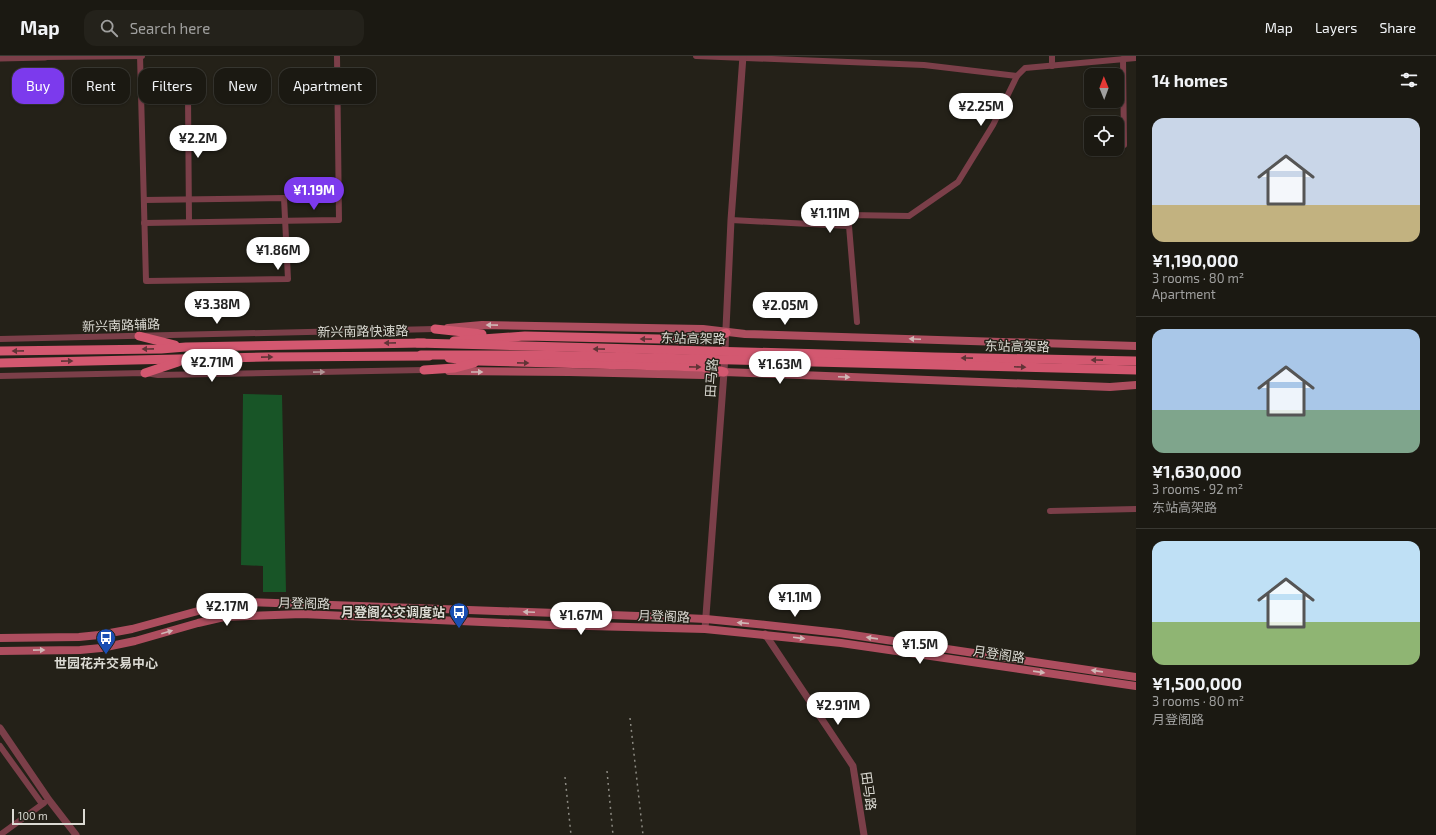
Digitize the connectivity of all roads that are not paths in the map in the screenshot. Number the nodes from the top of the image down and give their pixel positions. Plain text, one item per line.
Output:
1 (101, 56) edge
2 (141, 56) edge
3 (336, 56) edge
4 (696, 56) edge
5 (1052, 56) edge
6 (45, 57) edge
7 (743, 57) edge
8 (0, 58) edge
9 (1136, 58) edge
10 (1123, 59) junction
11 (1052, 66) junction
12 (1017, 76) junction
13 (188, 104) edge
14 (1124, 116) edge
15 (189, 199) junction
16 (144, 200) junction
17 (731, 220) junction
18 (285, 221) junction
19 (189, 222) junction
20 (144, 223) junction
21 (849, 226) junction
22 (857, 322) dead end
23 (435, 329) junction
24 (726, 333) junction
25 (139, 336) junction
26 (525, 336) junction
27 (0, 339) edge
28 (417, 343) junction
29 (1136, 346) edge
30 (186, 347) junction
31 (0, 351) edge
32 (421, 356) junction
33 (188, 359) junction
34 (1136, 361) edge
35 (478, 362) junction
36 (0, 363) edge
37 (424, 370) junction
38 (1136, 370) edge
39 (724, 372) junction
40 (145, 373) junction
41 (0, 376) edge
42 (1136, 385) edge
43 (1136, 509) edge
44 (1050, 512) dead end
45 (706, 619) junction
46 (705, 629) junction
47 (765, 634) junction
48 (0, 638) edge
49 (0, 651) edge
50 (1136, 677) edge
51 (1136, 686) edge
52 (0, 728) edge
53 (0, 746) edge
54 (46, 802) junction
55 (0, 835) edge
56 (76, 835) edge
57 (864, 835) edge

1 - 2 street
1 - 6 street
2 - 16 street
3 - 18 street
4 - 7 street
5 - 11 street
6 - 8 street
7 - 12 street
7 - 17 street, 田马路
9 - 10 street
10 - 11 street
10 - 14 street
11 - 12 street
12 - 21 street
13 - 15 street
15 - 16 street
15 - 18 street
15 - 19 street
16 - 20 street
17 - 21 street
17 - 24 street, 田马路
18 - 19 street
18 - 20 street
19 - 20 street
21 - 22 street
24 -> 23 main road
23 - 25 street, 新兴南路辅路
23 - 26 main road
24 -> 26 main road, 新兴南路快速路
29 -> 24 main road
24 - 39 street, 田马路
25 - 27 street, 新兴南路辅路
25 - 30 main road
26 - 28 main road, 新兴南路快速路
28 -> 30 main road, 新兴南路快速路
34 -> 28 main road, 东站高架路, bridge
30 -> 31 main road, 新兴南路快速路
33 -> 32 main road, 新兴南路快速路
32 - 35 main road, 新兴南路快速路
32 -> 38 main road, 东站高架路, bridge
36 -> 33 main road, 新兴南路快速路
33 - 40 main road
35 - 37 main road
35 -> 39 main road, 新兴南路快速路
37 -> 39 main road
40 -> 37 street
39 -> 42 main road
39 - 45 street, 田马路
40 - 41 street
43 - 44 street
45 - 46 street, 田马路
45 -> 48 main road, 月登阁路
50 -> 45 main road, 月登阁路
46 - 47 main road, 月登阁路
49 -> 46 main road, 月登阁路
47 -> 51 main road, 月登阁路
47 - 57 street, 田马路
52 - 54 street
53 - 54 street
54 - 55 street
54 - 56 street

